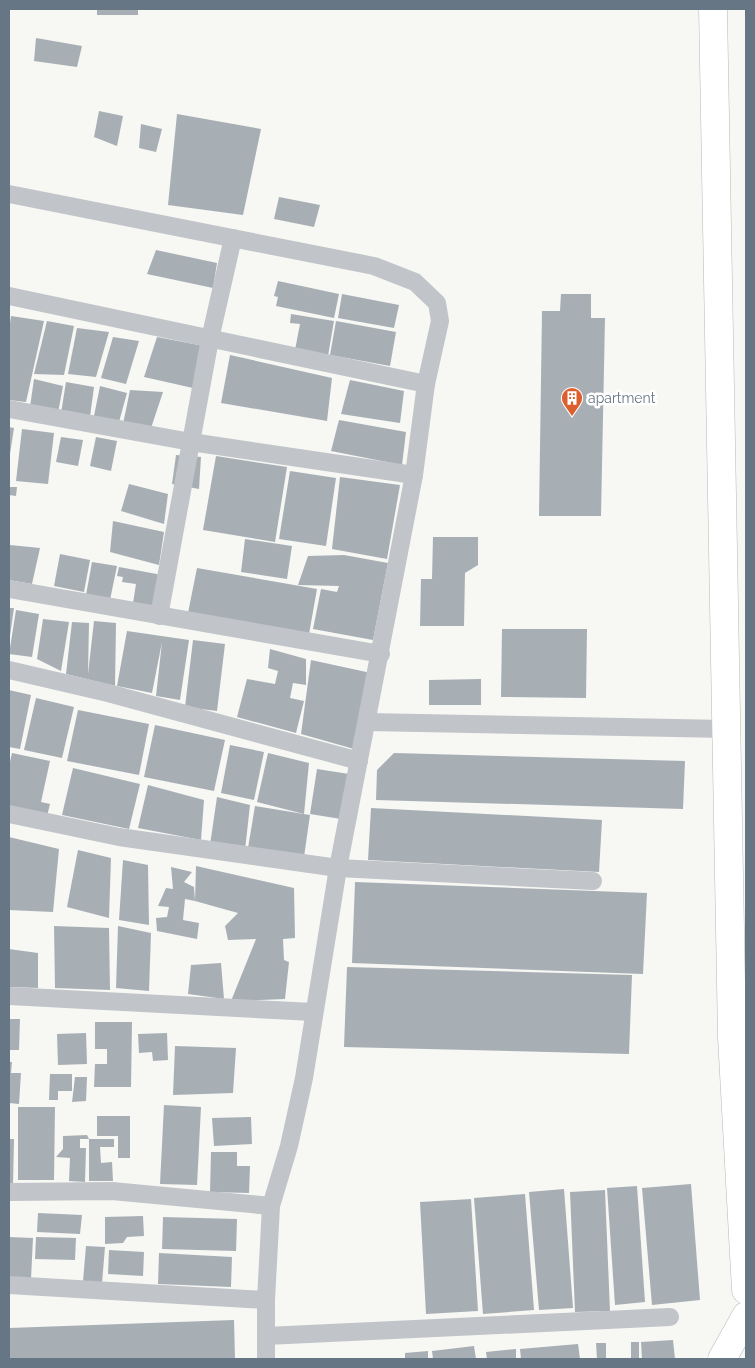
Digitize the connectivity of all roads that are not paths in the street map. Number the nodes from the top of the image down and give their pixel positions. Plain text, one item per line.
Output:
1 (713, 9) edge
2 (9, 194) edge
3 (233, 238) junction
4 (9, 296) edge
5 (210, 338) junction
6 (426, 384) junction
7 (9, 409) edge
8 (191, 442) junction
9 (414, 475) junction
10 (9, 589) edge
11 (159, 616) junction
12 (381, 654) junction
13 (9, 670) edge
14 (367, 722) junction
15 (726, 729) junction
16 (359, 762) junction
17 (9, 814) edge
18 (338, 868) junction
19 (594, 881) dead end
20 (9, 996) edge
21 (313, 1012) junction
22 (9, 1192) edge
23 (271, 1206) junction
24 (9, 1284) edge
25 (746, 1290) edge
26 (266, 1300) junction
27 (746, 1316) edge
28 (670, 1318) dead end
29 (266, 1336) junction
30 (266, 1359) edge
31 (722, 1359) edge

1 - 15 main road
2 - 3 street
3 - 5 street
3 - 6 street
4 - 5 street
5 - 6 street
5 - 8 street
6 - 9 street
7 - 8 street
8 - 9 street
8 - 11 street
9 - 12 street
10 - 11 street
11 - 12 street
12 - 14 street
13 - 16 street
14 - 15 street
14 - 16 street
15 - 25 main road
16 - 18 street
17 - 18 street
18 - 19 street
18 - 21 street
20 - 21 street
21 - 23 street
22 - 23 street
23 - 26 street
24 - 26 street
26 - 29 street
27 - 31 main road
28 - 29 street
29 - 30 street

